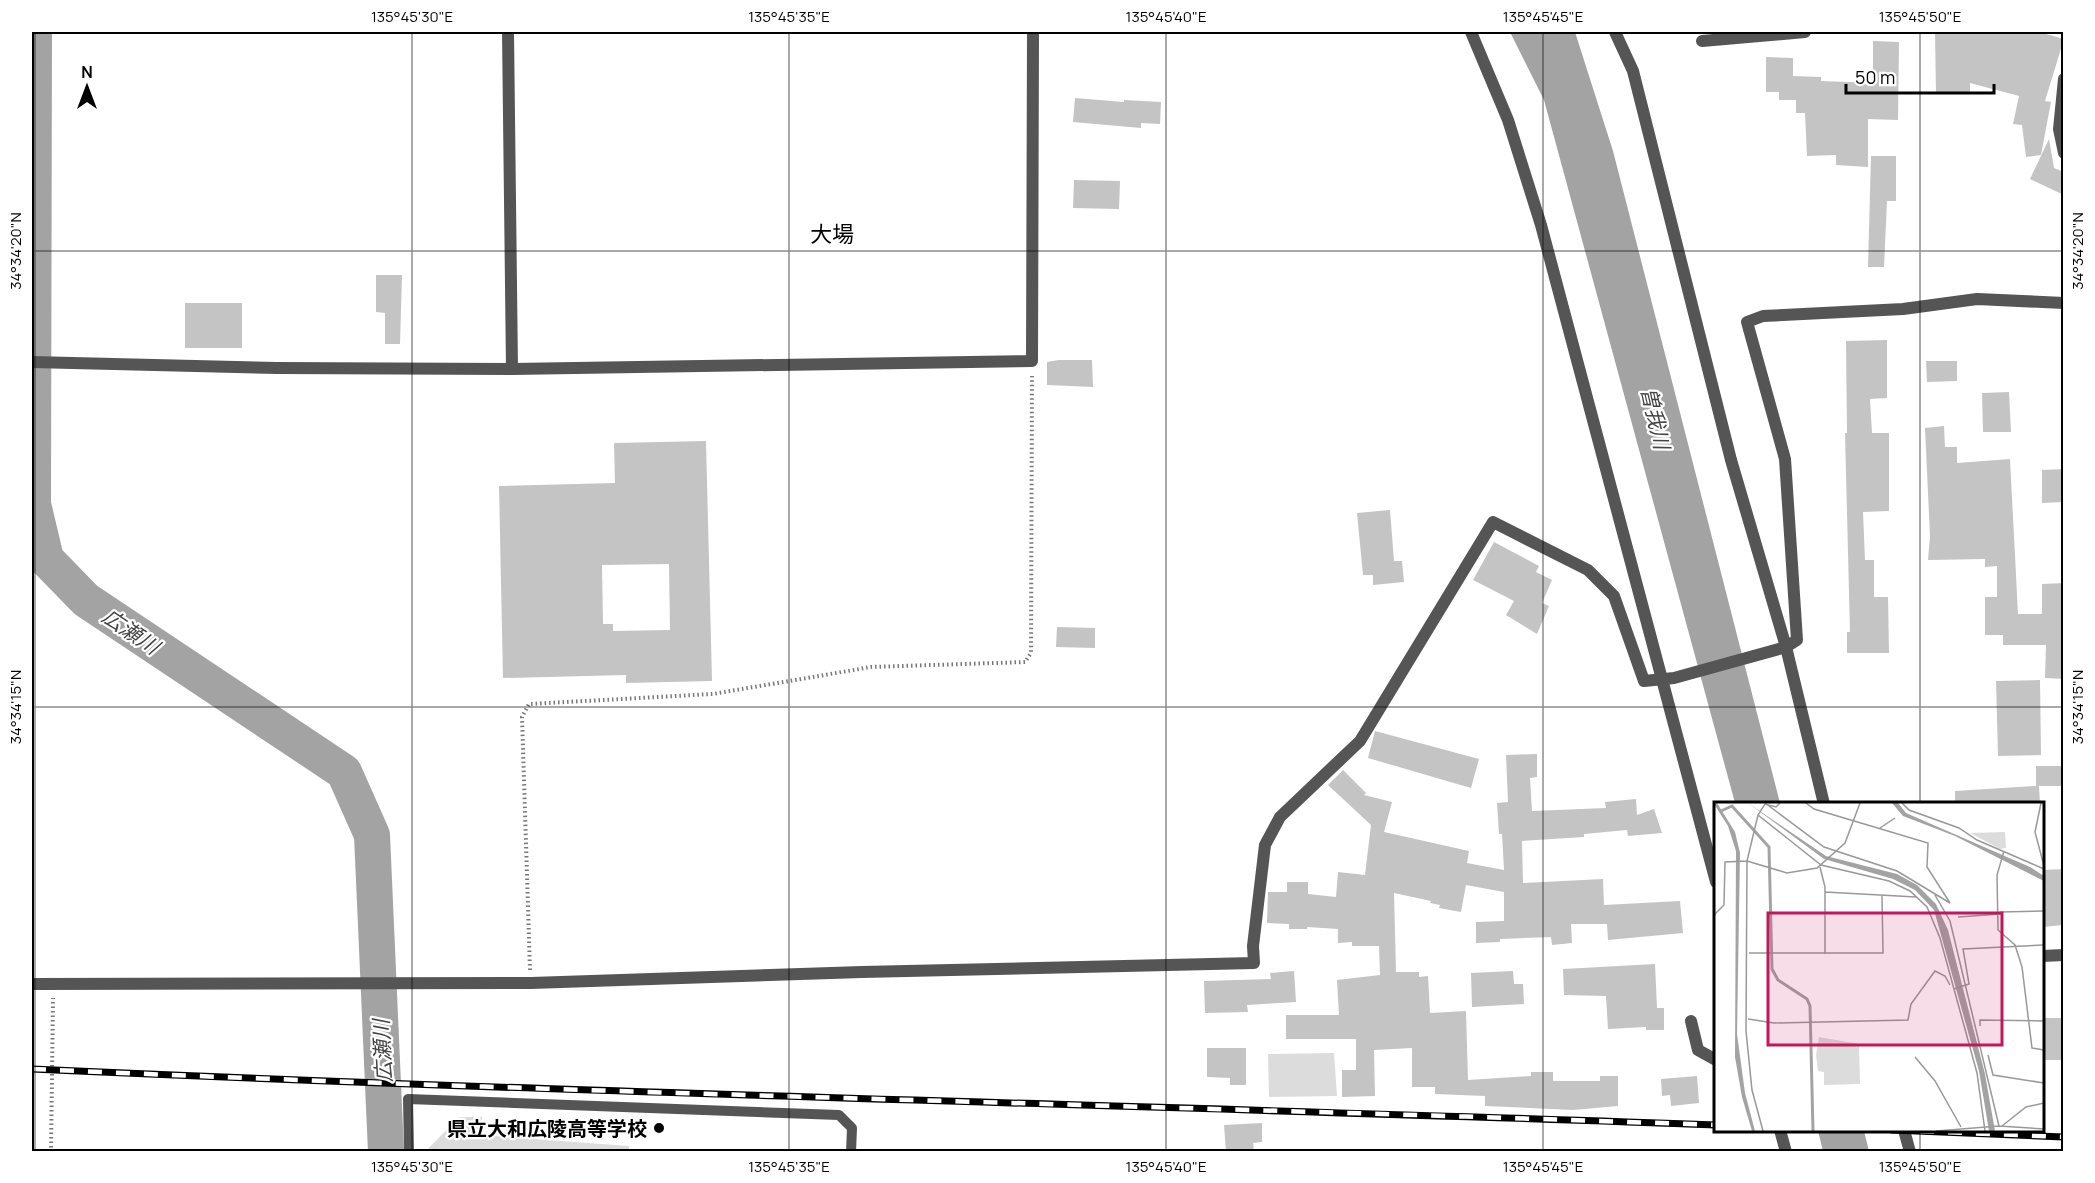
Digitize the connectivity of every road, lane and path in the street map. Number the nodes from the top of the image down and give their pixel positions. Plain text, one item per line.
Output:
1 (508, 32) edge
2 (1033, 32) edge
3 (1471, 32) edge
4 (1614, 32) edge
5 (1805, 32) edge
6 (1702, 41) dead end
7 (2064, 79) edge
8 (2064, 153) edge
9 (2064, 303) edge
10 (1032, 361) junction
11 (32, 362) edge
12 (512, 369) junction
13 (1781, 648) junction
14 (1668, 679) junction
15 (1823, 802) edge
16 (1714, 874) edge
17 (2064, 955) edge
18 (2044, 956) edge
19 (531, 983) junction
20 (32, 984) edge
21 (53, 985) junction
22 (1691, 1021) dead end
23 (1714, 1059) edge
24 (1780, 1132) edge
25 (1904, 1132) edge
26 (51, 1152) edge
27 (409, 1152) edge
28 (851, 1152) edge
29 (1786, 1152) edge
30 (1910, 1152) edge

1 - 12 street
2 - 10 street
3 - 14 street
4 - 13 street
5 - 6 street
7 - 8 street
9 - 13 street
10 - 12 street
10 - 19 path
11 - 12 street
13 - 14 street
13 - 15 street
14 - 16 street
14 - 19 street
17 - 18 street
19 - 21 street
20 - 21 street
21 - 26 path
22 - 23 street
24 - 29 street
25 - 30 street
27 - 28 lane

